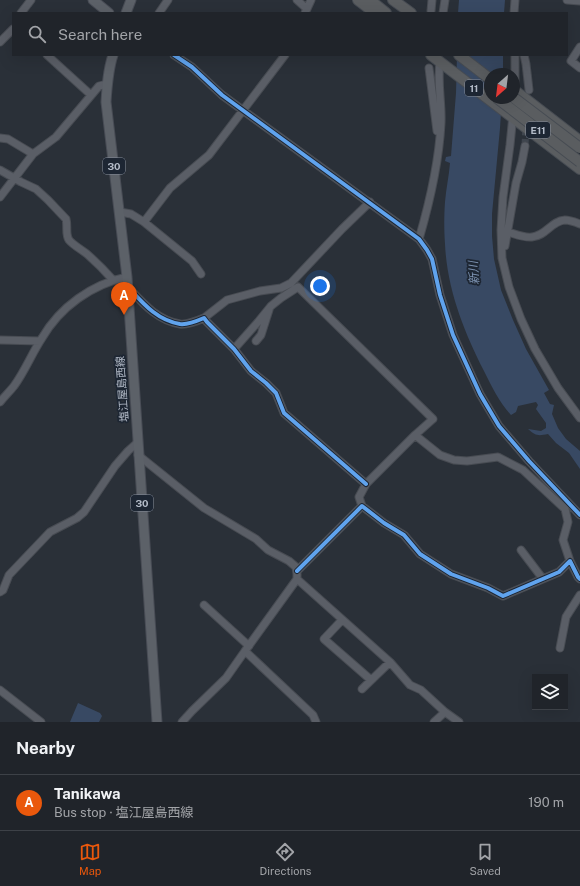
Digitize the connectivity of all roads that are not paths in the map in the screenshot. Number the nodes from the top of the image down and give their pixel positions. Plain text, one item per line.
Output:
1 (31, 0) edge
2 (93, 0) edge
3 (130, 0) edge
4 (168, 0) edge
5 (297, 0) edge
6 (311, 0) edge
7 (358, 0) edge
8 (370, 0) edge
9 (387, 0) edge
10 (393, 0) edge
11 (432, 0) edge
12 (445, 0) edge
13 (515, 0) edge
14 (567, 0) edge
15 (580, 2) edge
16 (306, 11) edge
17 (431, 11) dead end
18 (23, 12) edge
19 (108, 12) edge
20 (126, 12) edge
21 (160, 12) edge
22 (374, 12) edge
23 (385, 12) edge
24 (403, 12) edge
25 (409, 12) edge
26 (443, 12) edge
27 (514, 12) edge
28 (12, 30) edge
29 (0, 42) edge
30 (580, 47) edge
31 (48, 56) edge
32 (113, 56) edge
33 (175, 56) edge
34 (284, 56) edge
35 (459, 56) edge
36 (468, 56) edge
37 (515, 56) edge
38 (524, 56) edge
39 (441, 61) edge
40 (429, 68) dead end
41 (484, 68) edge
42 (515, 68) edge
43 (580, 68) edge
44 (484, 74) edge
45 (108, 84) junction
46 (484, 89) edge
47 (529, 90) dead end
48 (91, 96) junction
49 (520, 97) edge
50 (520, 98) edge
51 (505, 104) edge
52 (511, 104) edge
53 (243, 110) junction
54 (509, 114) junction
55 (0, 138) edge
56 (580, 141) edge
57 (439, 144) junction
58 (524, 146) tunnel mouth
59 (580, 148) edge
60 (33, 154) junction
61 (580, 162) edge
62 (580, 169) edge
63 (0, 170) edge
64 (14, 178) junction
65 (0, 197) edge
66 (370, 202) junction
67 (120, 212) junction
68 (144, 222) junction
69 (580, 224) edge
70 (508, 232) junction
71 (419, 238) junction
72 (502, 258) junction
73 (201, 274) dead end
74 (115, 280) junction
75 (127, 282) junction
76 (291, 283) junction
77 (271, 306) junction
78 (204, 318) junction
79 (0, 340) edge
80 (40, 341) junction
81 (256, 341) dead end
82 (234, 349) junction
83 (0, 402) edge
84 (580, 418) edge
85 (415, 435) junction
86 (138, 442) junction
87 (138, 455) junction
88 (366, 484) junction
89 (362, 506) junction
90 (580, 515) edge
91 (521, 550) dead end
92 (570, 561) junction
93 (297, 575) junction
94 (543, 579) junction
95 (580, 579) edge
96 (0, 592) edge
97 (580, 594) edge
98 (204, 605) dead end
99 (342, 620) junction
100 (247, 648) junction
101 (560, 648) dead end
102 (390, 662) junction
103 (371, 680) junction
104 (362, 689) dead end
105 (0, 690) edge
106 (445, 712) junction
107 (41, 722) edge
108 (157, 722) edge
109 (182, 722) edge
110 (316, 722) edge
111 (434, 722) edge
112 (459, 722) edge

1 - 18 street
2 - 19 main road
3 - 20 main road
4 - 21 street
5 - 16 street
6 - 16 street
7 - 22 highway
8 - 23 highway
9 - 24 highway
10 - 25 highway
11 - 17 street
12 - 26 street
13 - 27 street
14 - 15 street
28 - 29 street
30 - 43 street
31 - 48 street
32 - 45 main road, 塩江屋島西線 / 30
33 - 53 street
34 - 53 street
35 - 44 highway
36 - 41 highway, 11
37 - 42 street
38 - 47 street
39 - 46 highway
39 - 54 highway, 11
39 - 57 street
40 - 57 street
45 - 48 street
45 - 67 main road, 塩江屋島西線 / 30
48 - 60 street
49 - 56 highway
50 - 59 highway, E11, bridge
51 - 61 highway, E11, bridge
52 - 54 street
53 - 66 street
53 - 68 street
54 - 62 highway, 11
54 - 72 street
55 - 60 street
57 - 71 street
58 - 70 street
60 - 64 street
63 - 64 street
64 - 65 street
64 - 74 street
66 - 71 street
66 - 76 street
67 - 68 street
67 - 75 main road, 塩江屋島西線 / 30
68 - 73 street
69 - 70 street
70 - 72 street
71 - 90 street
72 - 84 street
74 - 75 street
74 - 80 street
75 - 78 street
75 - 86 main road, 塩江屋島西線 / 30
76 - 77 street
76 - 78 street
77 - 81 street
77 - 82 street
77 - 85 street
78 - 82 street
79 - 80 street
80 - 83 street
82 - 88 street
85 - 88 street
85 - 92 street
86 - 87 main road, 塩江屋島西線 / 30
86 - 96 street
87 - 93 street
87 - 108 main road, 塩江屋島西線 / 30
88 - 89 street
89 - 93 street
89 - 94 street
91 - 94 street
92 - 94 street
92 - 95 street
93 - 99 street
93 - 100 street
97 - 101 street
98 - 100 street
99 - 102 street
99 - 103 street
100 - 109 street
100 - 110 street
102 - 103 street
102 - 106 street
103 - 104 street
105 - 107 street
106 - 111 street
106 - 112 street

